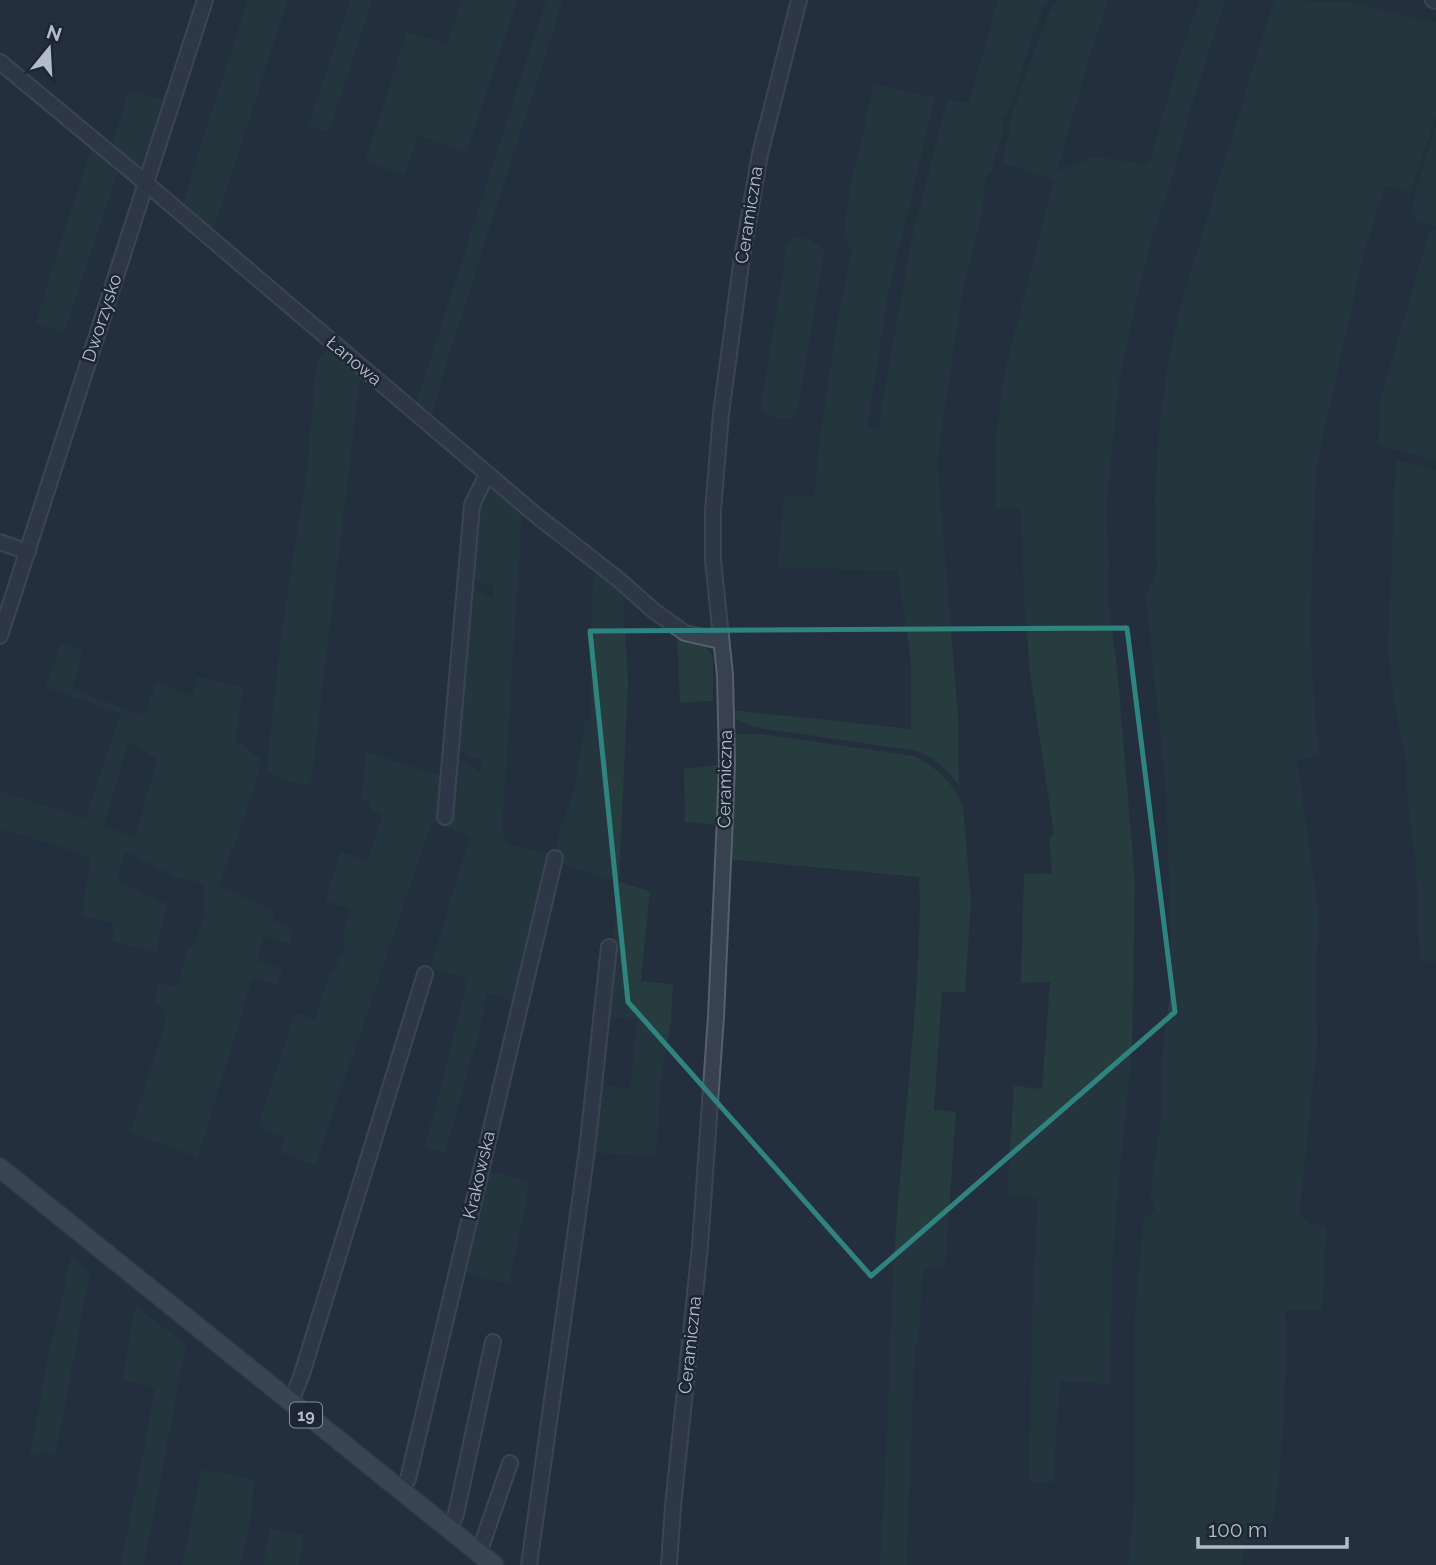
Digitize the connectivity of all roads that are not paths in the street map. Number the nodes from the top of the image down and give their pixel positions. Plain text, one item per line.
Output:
1 (205, 0) edge
2 (799, 0) edge
3 (0, 62) edge
4 (145, 185) junction
5 (487, 474) junction
6 (0, 542) edge
7 (28, 552) junction
8 (0, 636) edge
9 (720, 641) junction
10 (446, 817) dead end
11 (555, 858) dead end
12 (609, 947) dead end
13 (425, 974) dead end
14 (0, 1168) edge
15 (0, 1182) edge
16 (493, 1342) dead end
17 (291, 1402) junction
18 (510, 1463) dead end
19 (400, 1490) junction
20 (449, 1529) junction
21 (476, 1559) edge
22 (494, 1565) edge
23 (529, 1565) edge
24 (669, 1565) edge

1 - 4 street, Dworzysko
2 - 9 street, Ceramiczna
3 - 4 street, Łanowa
4 - 5 street, Łanowa
4 - 7 street, Dworzysko
5 - 9 street, Łanowa
5 - 10 street
6 - 7 street
7 - 8 street, Dworzysko
9 - 24 street, Ceramiczna
11 - 19 street, Krakowska
12 - 23 street
13 - 17 street
14 - 17 main road, 19
15 - 21 main road, 19
16 - 20 street
17 - 19 main road, 19
18 - 21 street
19 - 20 main road, 19
20 - 21 main road, 19
21 - 22 main road, 19

